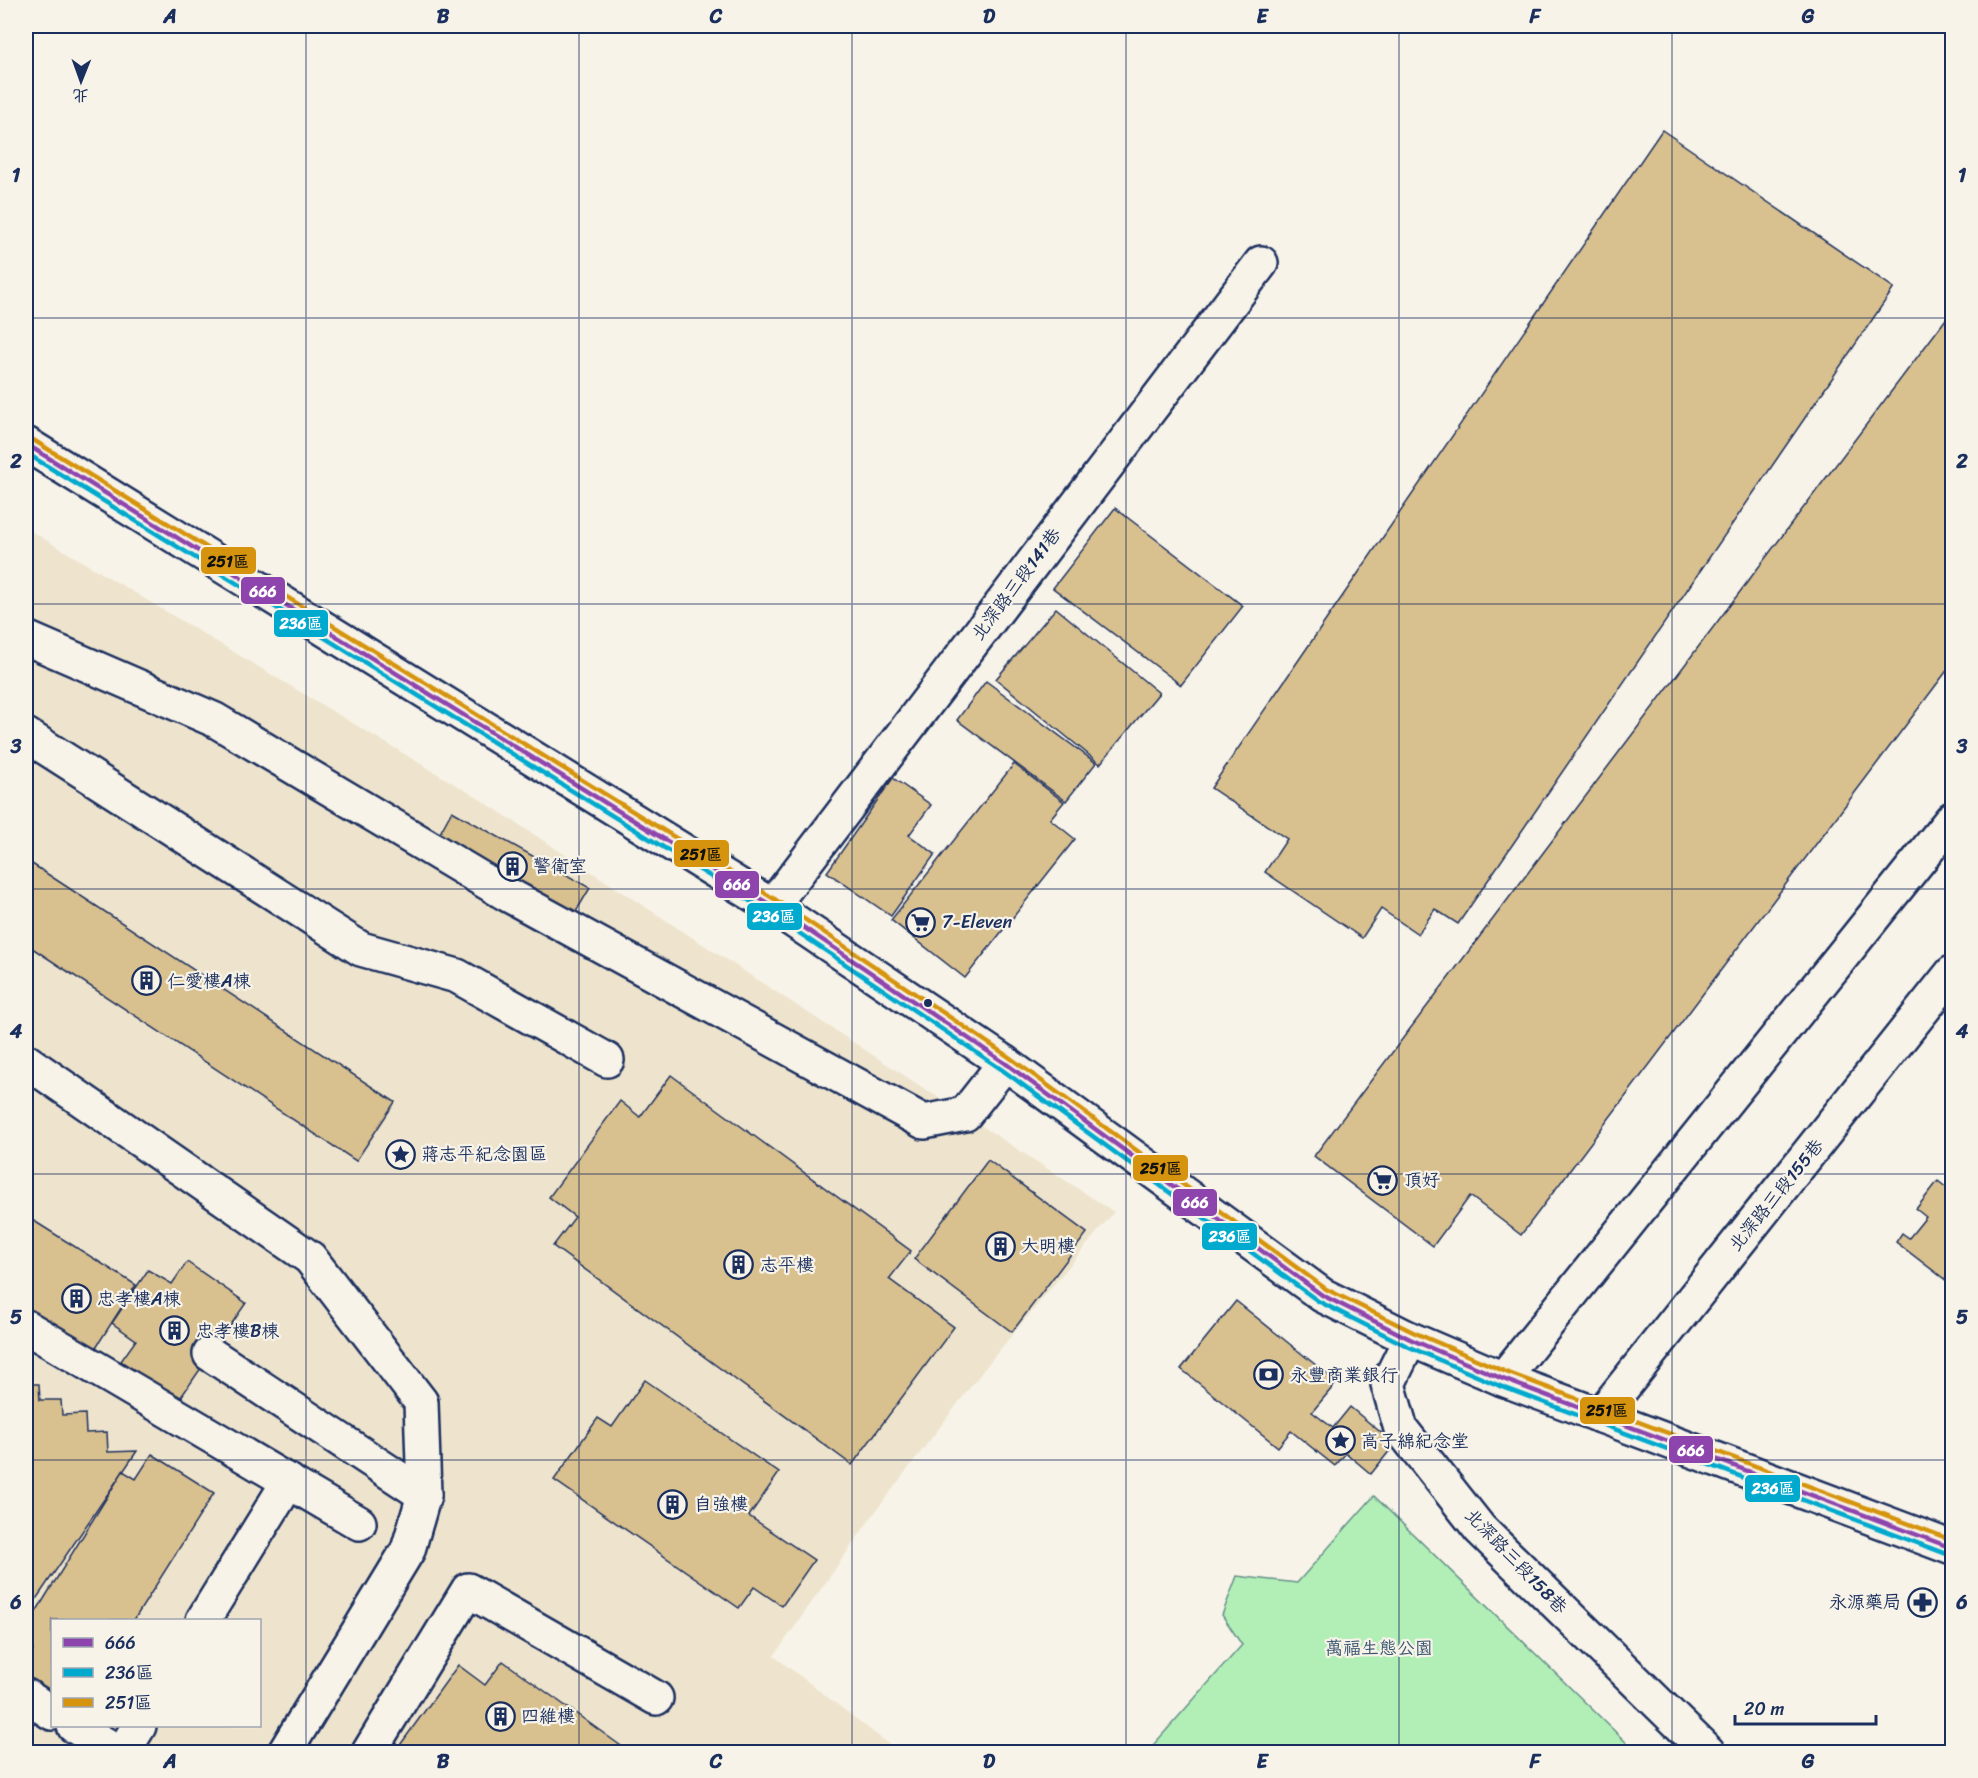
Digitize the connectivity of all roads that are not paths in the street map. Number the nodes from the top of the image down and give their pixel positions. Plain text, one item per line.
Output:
1 (1261, 262) dead end
2 (26, 444) edge
3 (26, 638) edge
4 (26, 735) edge
5 (1953, 819) edge
6 (772, 906) junction
7 (1953, 973) edge
8 (607, 1060) dead end
9 (26, 1061) edge
10 (1005, 1063) junction
11 (26, 1327) edge
12 (1410, 1339) junction
13 (210, 1354) dead end
14 (1503, 1379) junction
15 (1599, 1416) junction
16 (289, 1481) junction
17 (424, 1496) junction
18 (359, 1522) dead end
19 (1953, 1548) edge
20 (204, 1619) edge
21 (26, 1696) edge
22 (656, 1698) dead end
23 (51, 1712) edge
24 (77, 1727) edge
25 (138, 1727) edge
26 (1692, 1746) edge
27 (121, 1752) edge
28 (285, 1752) edge
29 (369, 1752) edge

1 - 6 main road, 北深路三段141巷
2 - 6 main road
3 - 10 main road
4 - 8 main road
5 - 14 main road
6 - 10 main road
7 - 15 main road, 北深路三段155巷
9 - 17 main road
10 - 12 main road
11 - 16 main road
12 - 14 main road
12 - 26 main road, 北深路三段158巷
13 - 17 main road
14 - 15 main road
15 - 19 main road
16 - 18 main road
16 - 20 main road
17 - 28 main road
21 - 23 main road
22 - 29 main road
24 - 27 main road
25 - 27 main road

